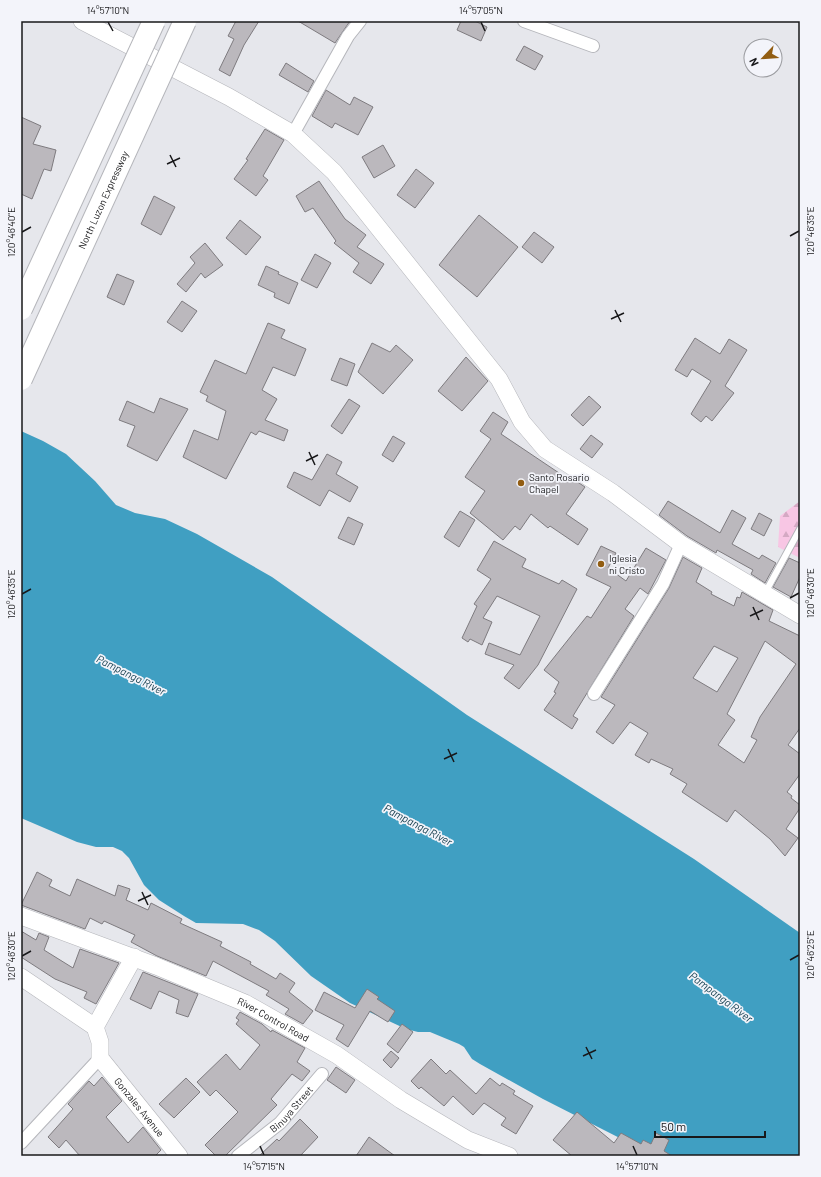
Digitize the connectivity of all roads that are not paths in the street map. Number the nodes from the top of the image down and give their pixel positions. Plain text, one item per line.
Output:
1 (82, 21) edge
2 (154, 21) edge
3 (184, 21) edge
4 (360, 21) edge
5 (524, 21) edge
6 (593, 46) dead end
7 (164, 64) junction
8 (293, 134) junction
9 (21, 309) edge
10 (21, 379) edge
11 (800, 529) edge
12 (681, 544) junction
13 (765, 593) junction
14 (800, 615) edge
15 (594, 694) dead end
16 (21, 916) edge
17 (134, 957) junction
18 (21, 977) edge
19 (95, 1026) junction
20 (100, 1058) junction
21 (322, 1074) dead end
22 (21, 1143) edge
23 (179, 1156) edge
24 (238, 1156) edge
25 (509, 1156) edge

1 - 7 street
2 - 9 highway, bridge
3 - 7 street
3 - 10 highway, North Luzon Expressway, bridge
4 - 8 street
5 - 6 street
7 - 8 street
8 - 12 street
11 - 13 lane
12 - 13 street
12 - 15 street
13 - 14 street
16 - 17 street, River Control Road
17 - 19 street
17 - 25 street, River Control Road
18 - 19 street
19 - 20 street
20 - 22 street
20 - 23 street, Gonzales Avenue
21 - 24 street, Binuya Street

